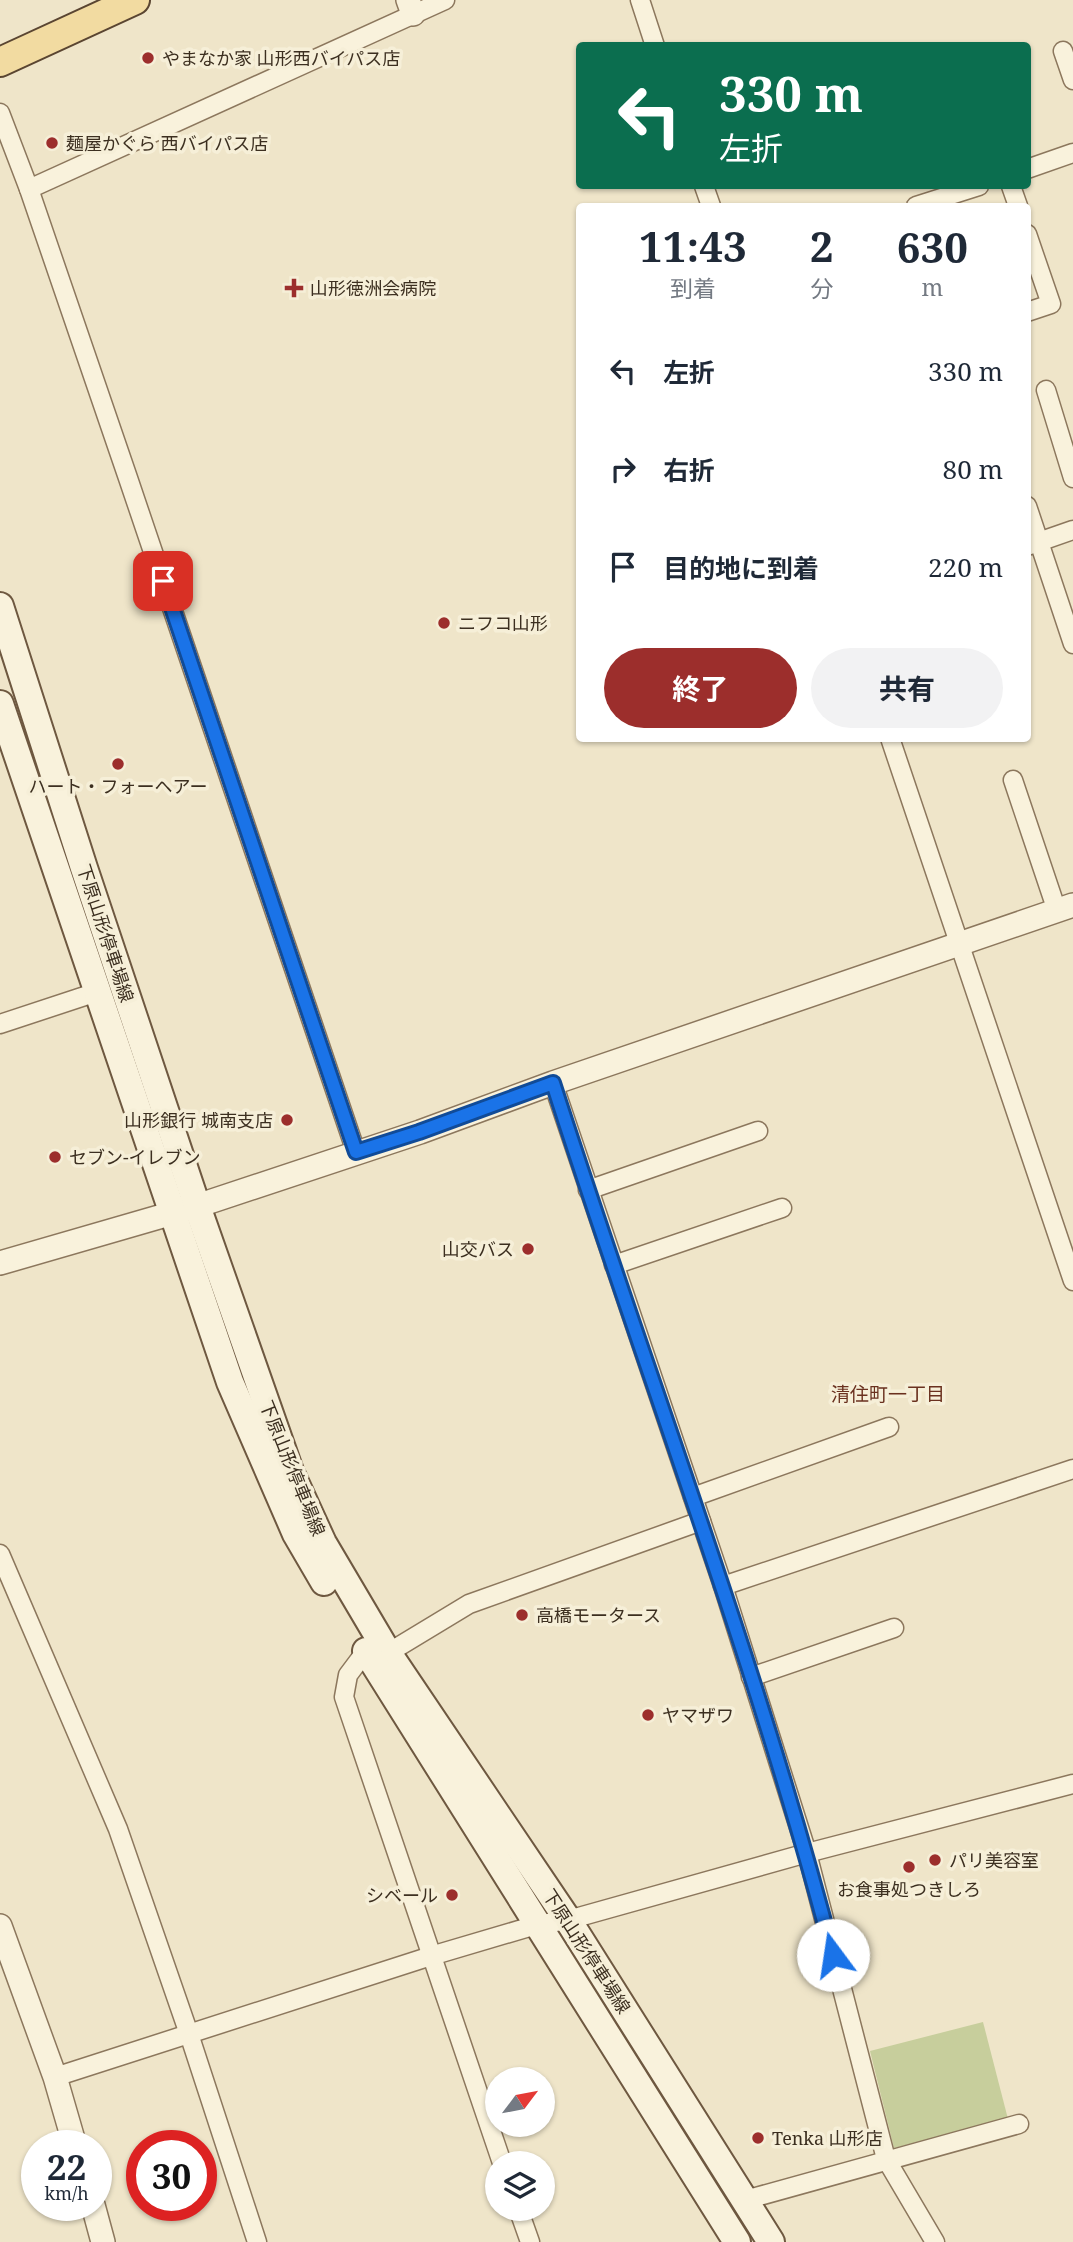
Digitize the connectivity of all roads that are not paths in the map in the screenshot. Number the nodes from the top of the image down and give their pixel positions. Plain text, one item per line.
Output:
1 (90, 0) edge
2 (135, 0) edge
3 (445, 0) edge
4 (646, 2) edge
5 (411, 7) edge
6 (0, 41) edge
7 (654, 42) edge
8 (1063, 51) dead end
9 (0, 62) edge
10 (1073, 80) edge
11 (0, 113) edge
12 (1073, 153) edge
13 (1031, 168) edge
14 (29, 189) junction
15 (970, 189) edge
16 (928, 203) edge
17 (1031, 246) edge
18 (1031, 311) edge
19 (1046, 390) dead end
20 (1073, 478) edge
21 (1073, 530) edge
22 (1033, 544) edge
23 (0, 606) edge
24 (1073, 644) edge
25 (0, 704) edge
26 (891, 742) edge
27 (1013, 780) dead end
28 (1065, 908) edge
29 (959, 946) junction
30 (97, 992) junction
31 (0, 1024) edge
32 (553, 1083) junction
33 (758, 1131) dead end
34 (356, 1152) junction
35 (588, 1190) junction
36 (197, 1206) junction
37 (782, 1208) dead end
38 (171, 1213) junction
39 (0, 1263) edge
40 (614, 1265) junction
41 (1073, 1281) edge
42 (888, 1427) dead end
43 (1073, 1469) edge
44 (693, 1497) junction
45 (701, 1521) junction
46 (0, 1554) edge
47 (723, 1586) junction
48 (894, 1628) dead end
49 (377, 1652) junction
50 (751, 1677) junction
51 (1073, 1784) edge
52 (807, 1853) junction
53 (568, 1920) junction
54 (536, 1925) junction
55 (0, 1926) edge
56 (431, 1955) junction
57 (189, 2034) junction
58 (55, 2077) junction
59 (1019, 2124) dead end
60 (70, 2130) edge
61 (498, 2151) edge
62 (886, 2159) junction
63 (746, 2200) junction
64 (97, 2221) edge
65 (523, 2221) edge
66 (103, 2242) edge
67 (257, 2242) edge
68 (530, 2242) edge
69 (737, 2242) edge
70 (771, 2242) edge
71 (935, 2242) edge

1 - 6 main road
2 - 9 main road
3 - 5 street
4 - 7 street
5 - 14 street
8 - 10 street
11 - 14 street
12 - 13 street
14 - 34 street
15 - 16 street
17 - 18 street
19 - 20 street
21 - 22 street
22 - 24 street
23 - 36 main road, 下原山形停車場線
25 - 30 main road, 下原山形停車場線
26 - 29 street
27 - 28 street
28 - 29 street
29 - 32 street
29 - 41 street
30 - 31 street
30 - 38 main road, 下原山形停車場線
32 - 34 street
32 - 35 street
33 - 35 street
34 - 36 street
35 - 40 street
36 - 38 street
36 - 49 main road, 下原山形停車場線
37 - 40 street
38 - 39 street
38 - 49 main road, 下原山形停車場線
40 - 44 street
42 - 44 street
43 - 47 street
44 - 45 street
45 - 47 street
45 - 49 street
46 - 57 street
47 - 50 street
48 - 50 street
49 - 53 main road, 下原山形停車場線
49 - 54 main road, 下原山形停車場線
49 - 56 street
50 - 52 street
51 - 52 street
52 - 53 street
52 - 62 street
53 - 54 street
53 - 63 main road, 下原山形停車場線
54 - 56 street
54 - 69 main road, 下原山形停車場線
55 - 58 street
56 - 57 street
56 - 61 street
57 - 58 street
57 - 67 street
58 - 60 street
59 - 62 street
62 - 63 street
62 - 71 street
63 - 70 main road, 下原山形停車場線
64 - 66 street
65 - 68 street

